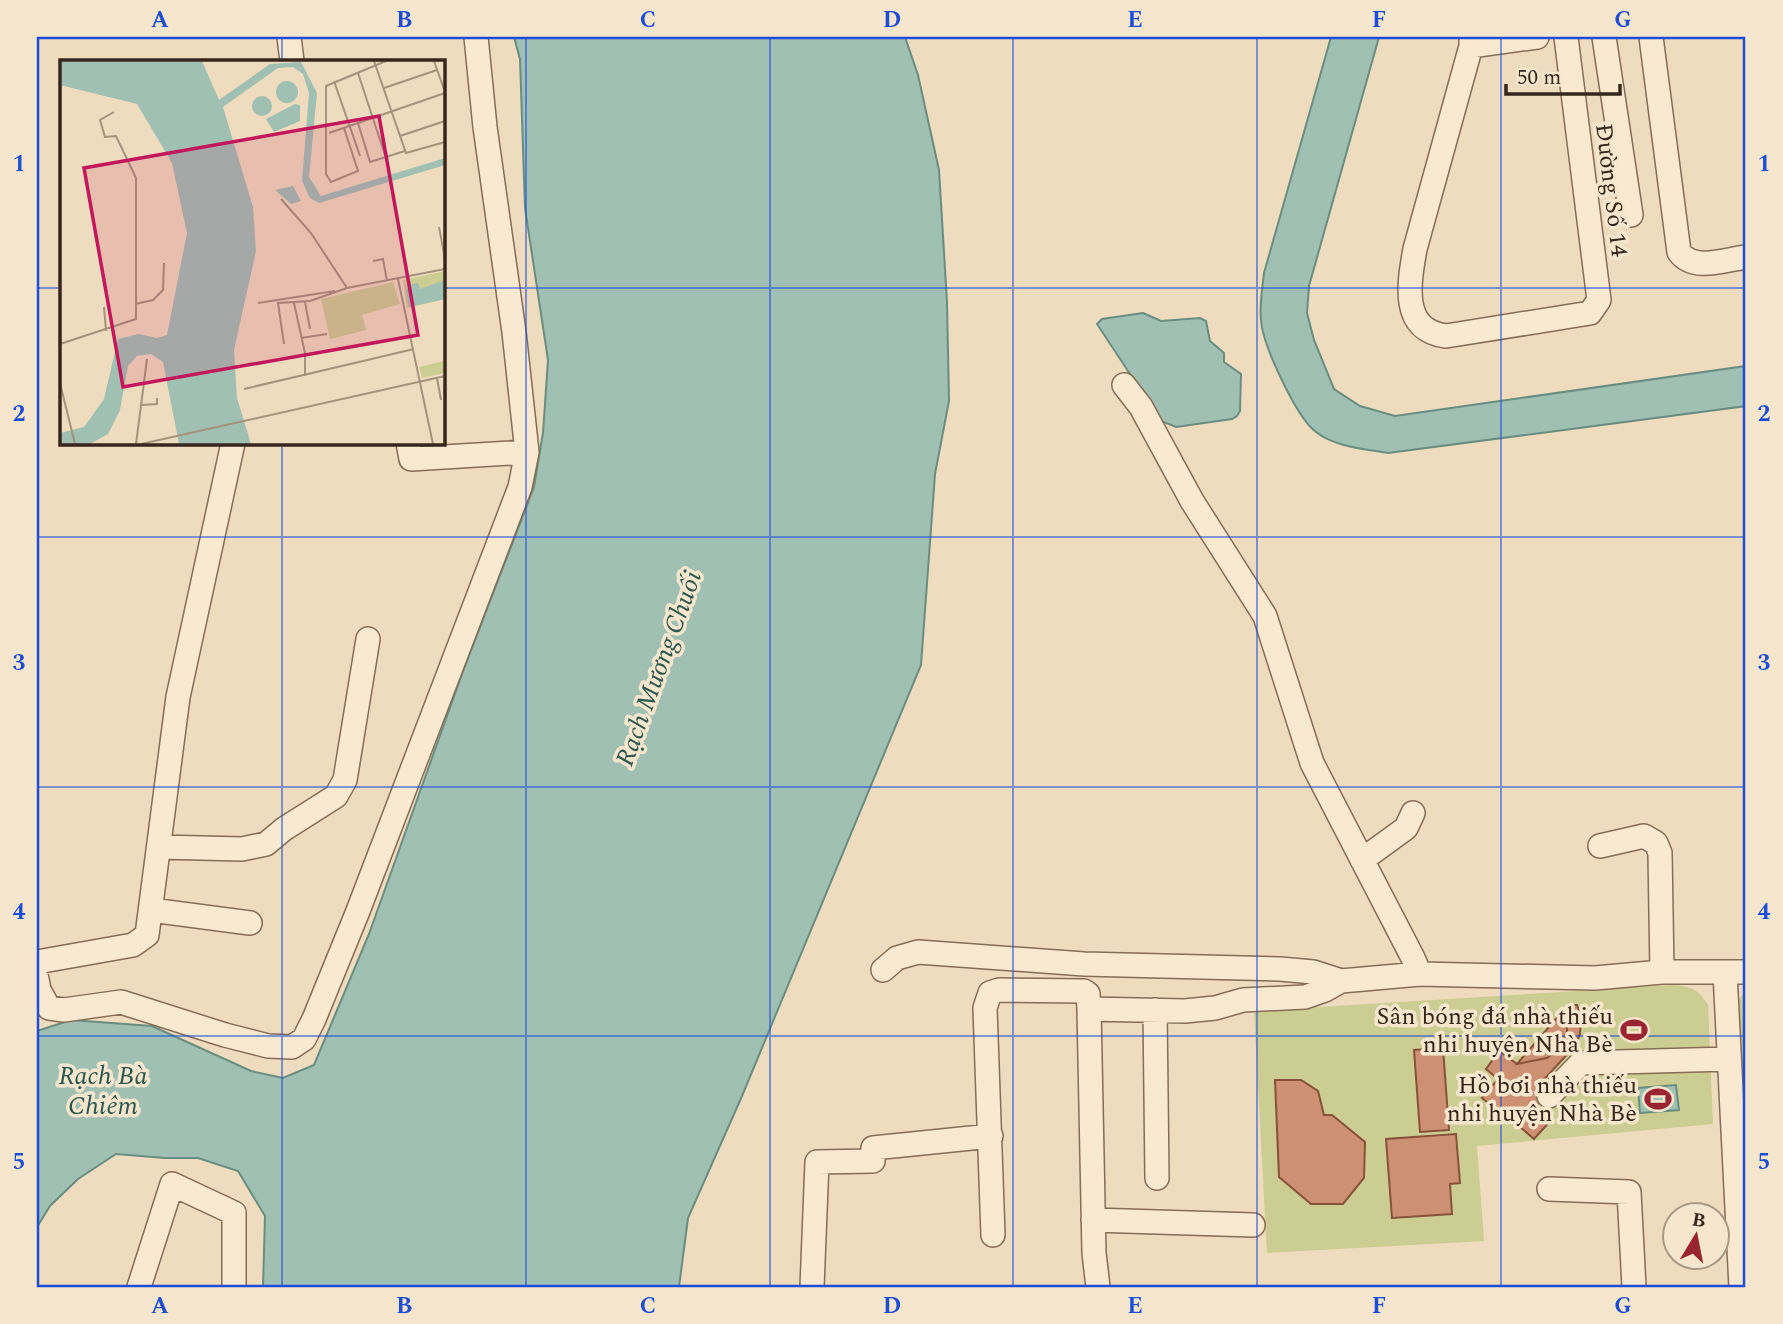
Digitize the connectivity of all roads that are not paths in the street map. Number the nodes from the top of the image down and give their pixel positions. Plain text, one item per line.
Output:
1 (289, 37) edge
2 (476, 37) edge
3 (1536, 37) edge
4 (1566, 37) edge
5 (1604, 37) edge
6 (1651, 37) edge
7 (1471, 42) edge
8 (292, 60) edge
9 (1631, 215) dead end
10 (1746, 257) edge
11 (1124, 386) dead end
12 (233, 444) edge
13 (408, 444) edge
14 (527, 452) junction
15 (368, 639) dead end
16 (1413, 813) dead end
17 (1600, 846) dead end
18 (159, 847) junction
19 (1362, 860) junction
20 (151, 910) junction
21 (250, 923) dead end
22 (37, 962) edge
23 (883, 970) dead end
24 (1662, 972) junction
25 (1736, 972) edge
26 (1420, 974) junction
27 (37, 979) edge
28 (1340, 981) junction
29 (1089, 1009) junction
30 (1155, 1010) junction
31 (1728, 1059) junction
32 (1549, 1096) dead end
33 (991, 1136) junction
34 (1740, 1159) edge
35 (1157, 1178) dead end
36 (1549, 1189) dead end
37 (1093, 1220) junction
38 (1252, 1224) dead end
39 (993, 1235) dead end
40 (139, 1287) edge
41 (234, 1287) edge
42 (812, 1287) edge
43 (1098, 1287) edge
44 (1634, 1287) edge
45 (1741, 1287) edge

1 - 8 street
2 - 14 street
3 - 7 street
4 - 7 street, Đường Số 14
5 - 9 street
6 - 10 street
11 - 19 street
12 - 18 street
13 - 14 street
14 - 27 street
15 - 18 street
16 - 19 street
17 - 24 street
18 - 20 street
19 - 26 street
20 - 21 street
20 - 22 street
23 - 28 street
24 - 25 street
24 - 26 street
25 - 31 street
26 - 28 street
28 - 30 street
29 - 30 street
29 - 33 street
29 - 37 street
30 - 35 street
31 - 32 street
31 - 34 street
33 - 39 street
33 - 42 street
34 - 45 street
36 - 44 street
37 - 38 street
37 - 43 street
40 - 41 street

